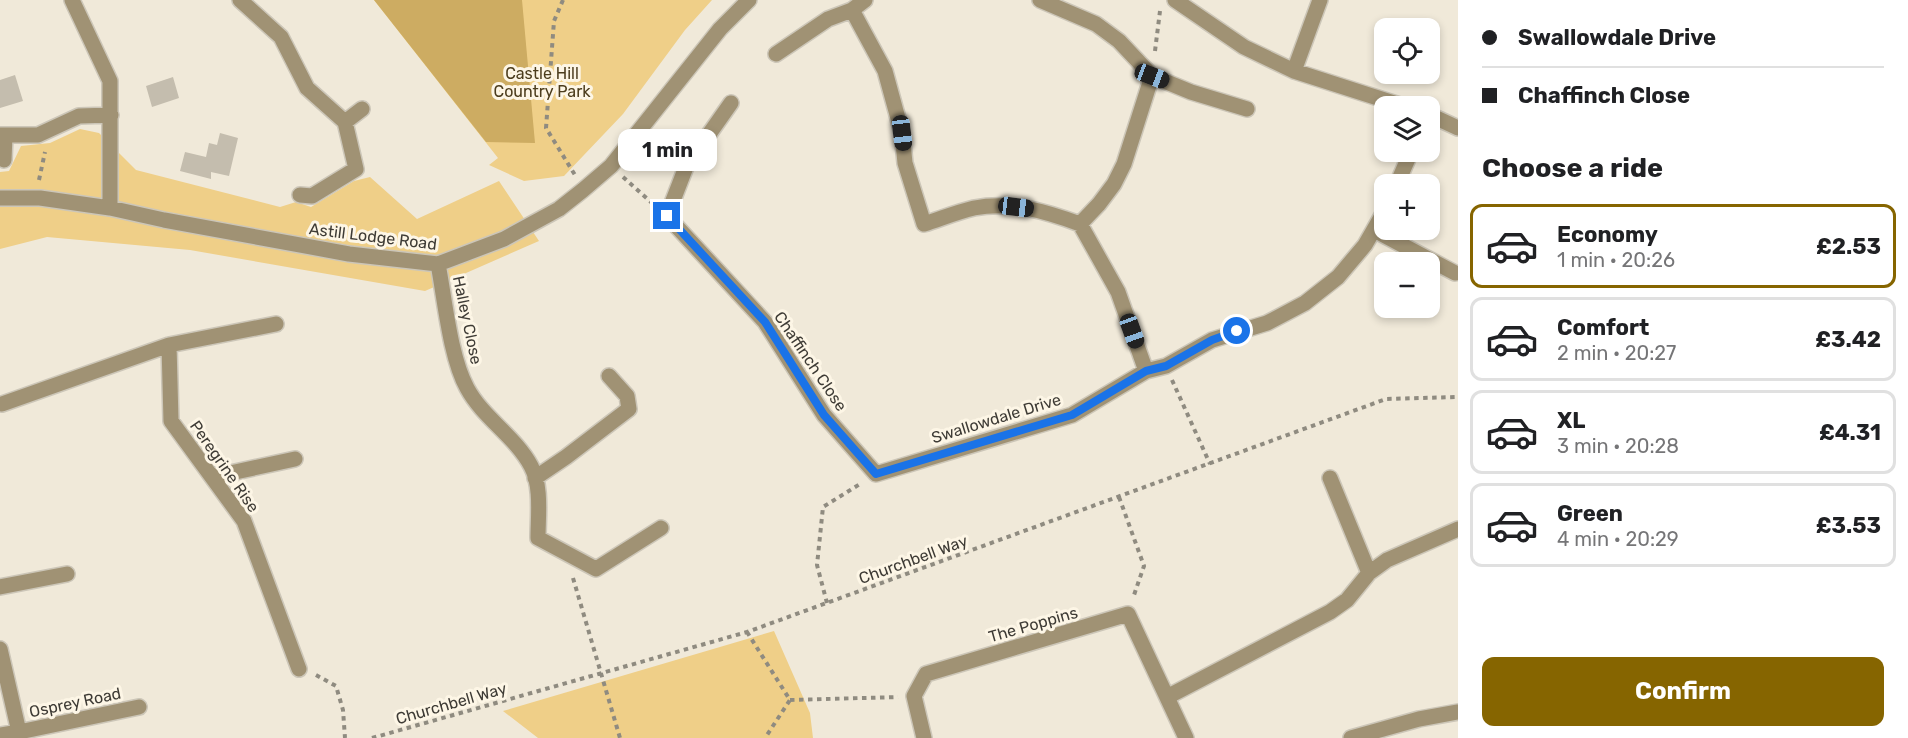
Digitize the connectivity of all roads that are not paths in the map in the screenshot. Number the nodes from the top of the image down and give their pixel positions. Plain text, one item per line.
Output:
1 (72, 0) edge
2 (240, 0) edge
3 (749, 0) edge
4 (865, 0) edge
5 (1040, 0) edge
6 (1175, 0) edge
7 (1320, 0) edge
8 (852, 10) junction
9 (776, 54) dead end
10 (1294, 71) junction
11 (1152, 76) junction
12 (1374, 97) edge
13 (731, 103) dead end
14 (362, 108) dead end
15 (1247, 109) dead end
16 (111, 115) junction
17 (1440, 120) edge
18 (345, 122) junction
19 (1458, 128) edge
20 (2, 135) edge
21 (4, 160) dead end
22 (300, 195) dead end
23 (0, 198) edge
24 (110, 208) junction
25 (1080, 224) junction
26 (1374, 230) edge
27 (1393, 240) edge
28 (438, 264) junction
29 (1455, 273) dead end
30 (276, 324) dead end
31 (169, 345) junction
32 (1146, 371) junction
33 (609, 376) dead end
34 (1, 403) edge
35 (295, 459) dead end
36 (876, 474) joint
37 (212, 477) junction
38 (1330, 477) dead end
39 (534, 478) junction
40 (662, 528) dead end
41 (1458, 529) edge
42 (1369, 573) junction
43 (67, 574) dead end
44 (0, 587) edge
45 (0, 649) edge
46 (299, 669) road end
47 (1167, 697) junction
48 (139, 707) dead end
49 (1458, 712) edge
50 (19, 732) junction
51 (0, 735) edge
52 (924, 738) edge
53 (1186, 738) edge
54 (1351, 738) edge

1 - 16 street
2 - 18 street
3 - 28 street, Astill Lodge Road
4 - 8 street
5 - 11 street
6 - 10 street
7 - 10 street
8 - 9 street
8 - 25 street
10 - 12 street
11 - 15 street
11 - 25 street
13 - 36 street, Chaffinch Close
14 - 18 street
16 - 20 street
16 - 24 street
17 - 19 street
18 - 22 street
20 - 21 street
23 - 24 street, Astill Lodge Road
24 - 28 street, Astill Lodge Road
25 - 32 street
26 - 32 street, Swallowdale Drive
27 - 29 street
28 - 39 street, Halley Close
30 - 31 street
31 - 34 street
31 - 37 street, Peregrine Rise
32 - 36 street, Swallowdale Drive
33 - 39 street
35 - 37 street
37 - 46 street, Peregrine Rise
38 - 42 street
39 - 40 street, Halley Close
41 - 42 street
42 - 47 street
43 - 44 street
45 - 50 street, Osprey Road
47 - 52 street, The Poppins
47 - 53 street
48 - 50 street, Osprey Road
49 - 54 street
50 - 51 street, Osprey Road

